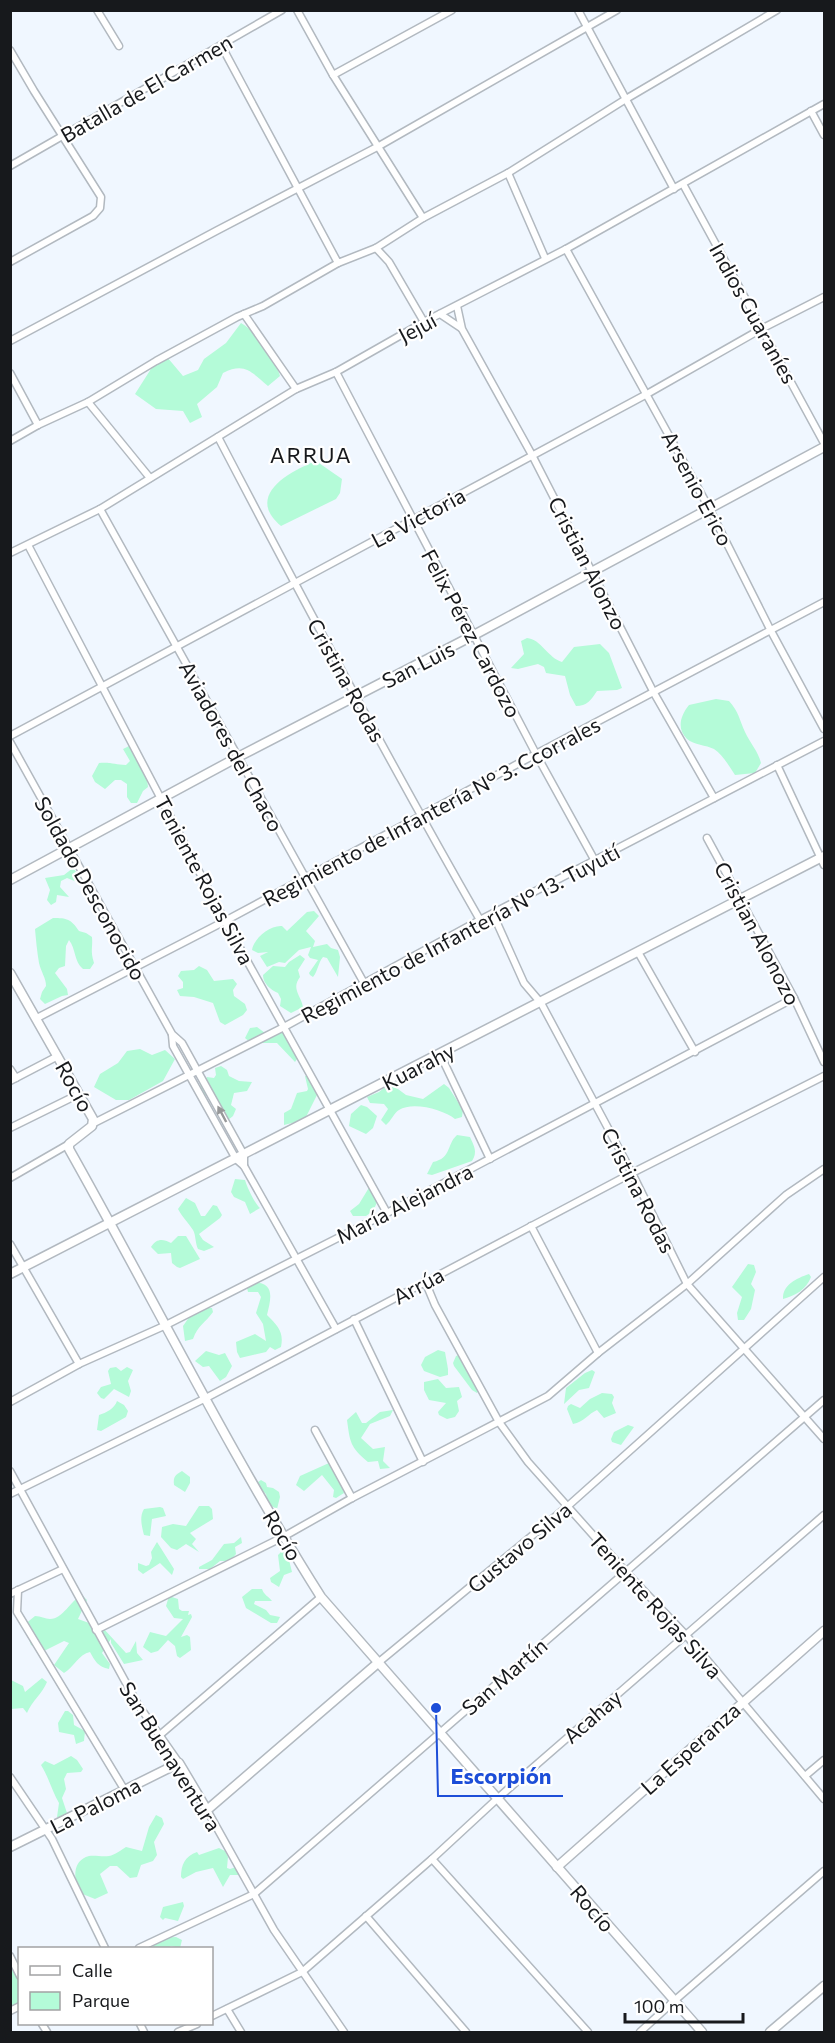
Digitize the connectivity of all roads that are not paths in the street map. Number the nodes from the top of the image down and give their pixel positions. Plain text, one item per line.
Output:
1 (97, 10) edge
2 (282, 10) edge
3 (297, 10) edge
4 (452, 10) edge
5 (578, 10) edge
6 (616, 10) edge
7 (777, 10) edge
8 (588, 27) junction
9 (220, 45) junction
10 (119, 46) dead end
11 (10, 50) edge
12 (13, 61) edge
13 (333, 75) junction
14 (626, 99) junction
15 (825, 104) edge
16 (811, 111) junction
17 (825, 135) edge
18 (64, 136) junction
19 (380, 146) junction
20 (10, 166) edge
21 (508, 173) junction
22 (683, 184) junction
23 (298, 188) junction
24 (674, 189) junction
25 (423, 218) junction
26 (376, 248) junction
27 (566, 249) junction
28 (545, 258) junction
29 (10, 262) edge
30 (338, 263) junction
31 (825, 297) edge
32 (457, 306) junction
33 (244, 314) junction
34 (440, 314) junction
35 (424, 322) junction
36 (763, 328) junction
37 (462, 329) junction
38 (10, 341) edge
39 (336, 372) junction
40 (10, 373) edge
41 (296, 389) junction
42 (648, 394) junction
43 (88, 402) junction
44 (38, 425) junction
45 (218, 437) junction
46 (10, 441) edge
47 (825, 445) edge
48 (532, 455) junction
49 (150, 478) junction
50 (710, 508) junction
51 (100, 509) junction
52 (413, 520) junction
53 (28, 545) junction
54 (10, 553) edge
55 (592, 570) junction
56 (294, 583) junction
57 (825, 602) edge
58 (771, 631) junction
59 (474, 635) junction
60 (178, 647) junction
61 (103, 688) junction
62 (654, 693) junction
63 (356, 696) junction
64 (825, 729) edge
65 (10, 736) edge
66 (825, 741) edge
67 (10, 742) edge
68 (536, 754) junction
69 (238, 757) junction
70 (777, 765) junction
71 (714, 798) junction
72 (161, 799) junction
73 (421, 817) junction
74 (707, 838) dead end
75 (70, 849) junction
76 (823, 860) edge
77 (595, 861) junction
78 (305, 879) junction
79 (10, 880) edge
80 (741, 898) junction
81 (493, 914) junction
82 (480, 920) junction
83 (225, 921) junction
84 (638, 952) junction
85 (134, 968) junction
86 (10, 973) edge
87 (364, 983) junction
88 (794, 998) junction
89 (541, 1003) junction
90 (37, 1018) junction
91 (284, 1027) junction
92 (171, 1034) junction
93 (695, 1052) junction
94 (440, 1054) junction
95 (58, 1056) junction
96 (825, 1062) edge
97 (10, 1069) edge
98 (198, 1070) junction
99 (189, 1075) junction
100 (825, 1076) edge
101 (13, 1080) edge
102 (79, 1094) junction
103 (595, 1104) junction
104 (330, 1111) junction
105 (94, 1123) junction
106 (10, 1128) edge
107 (69, 1144) junction
108 (240, 1157) junction
109 (490, 1159) junction
110 (825, 1169) edge
111 (632, 1173) junction
112 (10, 1178) edge
113 (387, 1213) junction
114 (111, 1223) junction
115 (531, 1226) junction
116 (10, 1244) edge
117 (296, 1258) junction
118 (23, 1268) junction
119 (10, 1274) edge
120 (825, 1277) edge
121 (425, 1281) junction
122 (687, 1284) junction
123 (354, 1319) junction
124 (164, 1326) junction
125 (336, 1329) junction
126 (744, 1348) junction
127 (598, 1353) junction
128 (79, 1364) junction
129 (204, 1399) junction
130 (825, 1400) edge
131 (10, 1402) edge
132 (805, 1417) junction
133 (499, 1422) junction
134 (315, 1430) dead end
135 (825, 1439) edge
136 (423, 1462) junction
137 (10, 1471) edge
138 (20, 1489) junction
139 (10, 1494) edge
140 (352, 1498) junction
141 (568, 1506) junction
142 (825, 1515) edge
143 (283, 1537) junction
144 (63, 1569) junction
145 (626, 1572) junction
146 (18, 1590) junction
147 (10, 1594) edge
148 (321, 1597) junction
149 (10, 1607) edge
150 (17, 1612) junction
151 (96, 1630) junction
152 (825, 1631) edge
153 (686, 1635) junction
154 (379, 1662) junction
155 (742, 1702) junction
156 (439, 1732) junction
157 (161, 1734) junction
158 (825, 1760) edge
159 (179, 1762) junction
160 (805, 1776) junction
161 (10, 1777) edge
162 (124, 1789) junction
163 (498, 1798) junction
164 (825, 1799) edge
165 (207, 1810) junction
166 (46, 1831) junction
167 (10, 1847) edge
168 (432, 1859) junction
169 (557, 1867) junction
170 (825, 1871) edge
171 (254, 1894) junction
172 (366, 1916) junction
173 (104, 1947) edge
174 (141, 1947) edge
175 (10, 1956) edge
176 (18, 1972) edge
177 (302, 1972) junction
178 (825, 1986) edge
179 (674, 2001) junction
180 (227, 2008) junction
181 (213, 2015) edge
182 (194, 2025) edge
183 (178, 2032) edge
184 (241, 2032) edge
185 (344, 2032) edge
186 (466, 2032) edge
187 (588, 2032) edge
188 (640, 2032) edge
189 (702, 2032) edge
190 (770, 2032) edge

1 - 10 street
2 - 9 street, Batalla de El Carmen
3 - 13 street
4 - 13 street
5 - 8 street
6 - 8 street
7 - 14 street
8 - 14 street
8 - 19 street
9 - 18 street, Batalla de El Carmen
9 - 23 street
11 - 12 street
12 - 18 street
13 - 19 street
14 - 21 street
14 - 24 street
15 - 16 street, Jejuí
16 - 17 street
16 - 22 street, Jejuí
18 - 20 street, Batalla de El Carmen
18 - 29 street
19 - 23 street
19 - 25 street
21 - 25 street
21 - 28 street
22 - 24 street, Jejuí
22 - 36 street, Indios Guaraníes
23 - 30 street
23 - 38 street
24 - 27 street, Jejuí
25 - 26 street
26 - 30 street
26 - 35 street
27 - 28 street, Jejuí
27 - 42 street, Arsenio Erico
28 - 32 street, Jejuí
30 - 33 street
31 - 36 street, La Victoria
32 - 34 street, Jejuí
32 - 37 street, Cristian Alonzo
33 - 41 street
33 - 43 street
34 - 35 street, Jejuí
34 - 37 street, Cristian Alonzo
35 - 39 street, Jejuí
36 - 42 street, La Victoria
36 - 47 street, Indios Guaraníes
37 - 48 street, Cristian Alonzo
39 - 41 street, Jejuí
39 - 52 street, Felix Pérez Cardozo
40 - 44 street
41 - 45 street, Jejuí
42 - 48 street, La Victoria
42 - 50 street, Arsenio Erico
43 - 44 street
43 - 49 street
44 - 46 street
45 - 49 street, Jejuí
45 - 56 street, Cristina Rodas
47 - 50 street, San Luis
48 - 52 street, La Victoria
48 - 55 street, Cristian Alonzo
49 - 51 street, Jejuí
50 - 55 street, San Luis
50 - 58 street, Arsenio Erico
51 - 53 street, Jejuí
51 - 60 street, Aviadores del Chaco
52 - 56 street, La Victoria
52 - 59 street, Felix Pérez Cardozo
53 - 54 street, Jejuí
53 - 61 street, Teniente Rojas Silva
55 - 59 street, San Luis
55 - 62 street, Cristian Alonzo
56 - 60 street, La Victoria
56 - 63 street, Cristina Rodas
57 - 58 street, Regimiento de Infantería N° 3. Ccorrales
58 - 62 street, Regimiento de Infantería N° 3. Ccorrales
58 - 64 street, Arsenio Erico
59 - 63 street, San Luis
59 - 68 street, Felix Pérez Cardozo
60 - 61 street, La Victoria
60 - 69 street, Aviadores del Chaco
61 - 65 street, La Victoria
61 - 72 street, Teniente Rojas Silva
62 - 68 street, Regimiento de Infantería N° 3. Ccorrales
62 - 71 street, Cristian Alonzo
63 - 69 street, San Luis
63 - 73 street, Cristina Rodas
66 - 70 street, Regimiento de Infantería N° 13. Tuyutí
67 - 75 street, Soldado Desconocido
68 - 73 street, Regimiento de Infantería N° 3. Ccorrales
68 - 77 street, Felix Pérez Cardozo
69 - 72 street, San Luis
69 - 78 street, Aviadores del Chaco
70 - 71 street, Regimiento de Infantería N° 13. Tuyutí
70 - 76 street
71 - 77 street, Regimiento de Infantería N° 13. Tuyutí
72 - 75 street, San Luis
72 - 83 street, Teniente Rojas Silva
73 - 78 street, Regimiento de Infantería N° 3. Ccorrales
73 - 82 street, Cristina Rodas
74 - 80 street, Cristian Alonozo
75 - 79 street, San Luis
75 - 85 street, Soldado Desconocido
76 - 80 street, Kuarahy
77 - 81 street, Regimiento de Infantería N° 13. Tuyutí
78 - 83 street, Regimiento de Infantería N° 3. Ccorrales
78 - 87 street, Aviadores del Chaco
80 - 84 street, Kuarahy
80 - 88 street, Cristian Alonozo
81 - 82 street, Regimiento de Infantería N° 13. Tuyutí
81 - 89 street, Cristina Rodas
82 - 87 street, Regimiento de Infantería N° 13. Tuyutí
83 - 85 street, Regimiento de Infantería N° 3. Ccorrales
83 - 91 street, Teniente Rojas Silva
84 - 89 street, Kuarahy
84 - 93 street
85 - 90 street, Regimiento de Infantería N° 3. Ccorrales
85 - 92 street, Soldado Desconocido
86 - 90 street, Rocío
87 - 91 street, Regimiento de Infantería N° 13. Tuyutí
88 - 93 street, María Alejandra
88 - 96 street, Cristian Alonozo
89 - 94 street, Kuarahy
89 - 103 street, Cristina Rodas
90 - 95 street, Rocío
91 - 98 street, Regimiento de Infantería N° 13. Tuyutí
91 - 104 street, Teniente Rojas Silva
92 - 98 street, Soldado Desconocido
92 - 99 street, Soldado Desconocido
93 - 103 street, María Alejandra
94 - 104 street, Kuarahy
94 - 109 street
95 - 101 street
95 - 102 street, Rocío
97 - 101 street
98 - 99 street, Regimiento de Infantería N° 13. Tuyutí
108 -> 98 street, Soldado Desconocido
99 - 105 street, Regimiento de Infantería N° 13. Tuyutí
99 - 108 street, Soldado Desconocido
100 - 111 street, Arrúa
102 - 105 street, Rocío
102 - 106 street
103 - 109 street, María Alejandra
103 - 111 street, Cristina Rodas
104 - 108 street, Kuarahy
104 - 113 street, Teniente Rojas Silva
105 - 107 street, Rocío
107 - 112 street
107 - 114 street, Rocío
108 - 114 street, Kuarahy
108 - 117 street, Soldado Desconocido
109 - 113 street, María Alejandra
110 - 122 street
111 - 115 street, Arrúa
111 - 122 street, Cristina Rodas
113 - 117 street, María Alejandra
114 - 118 street, Kuarahy
114 - 124 street, Rocío
115 - 121 street, Arrúa
115 - 127 street
116 - 118 street
117 - 124 street, María Alejandra
117 - 125 street, Soldado Desconocido
118 - 119 street, Kuarahy
118 - 128 street
120 - 126 street, Gustavo Silva
121 - 123 street, Arrúa
121 - 133 street, Teniente Rojas Silva
122 - 126 street, Cristina Rodas
122 - 127 street
123 - 125 street, Arrúa
123 - 136 street
124 - 128 street, María Alejandra
124 - 129 street, Rocío
125 - 129 street, Arrúa
126 - 132 street, Cristina Rodas
126 - 141 street, Gustavo Silva
127 - 133 street
128 - 131 street, María Alejandra
129 - 138 street, Arrúa
129 - 143 street, Rocío
130 - 132 street, San Martín
132 - 135 street, Cristina Rodas
132 - 145 street, San Martín
133 - 136 street
133 - 141 street, Teniente Rojas Silva
134 - 140 street
136 - 140 street
137 - 138 street, San Buenaventura
138 - 139 street, Arrúa
138 - 144 street, San Buenaventura
140 - 143 street
141 - 145 street, Teniente Rojas Silva
141 - 154 street, Gustavo Silva
142 - 153 street, Acahay
143 - 148 street, Rocío
143 - 151 street
144 - 146 street
144 - 151 street, San Buenaventura
145 - 153 street, Teniente Rojas Silva
145 - 156 street, San Martín
146 - 147 street
146 - 150 street
148 - 154 street, Rocío
148 - 157 street
149 - 150 street
150 - 162 street
151 - 157 street, San Buenaventura
152 - 155 street, La Esperanza
153 - 155 street, Teniente Rojas Silva
153 - 163 street, Acahay
154 - 156 street, Rocío
154 - 165 street, Gustavo Silva
155 - 160 street, Teniente Rojas Silva
155 - 169 street, La Esperanza
156 - 163 street, Rocío
156 - 171 street, San Martín
157 - 159 street, San Buenaventura
158 - 160 street
159 - 162 street, La Paloma
159 - 165 street, San Buenaventura
160 - 164 street, Teniente Rojas Silva
161 - 166 street
162 - 166 street, La Paloma
163 - 168 street, Acahay
163 - 169 street, Rocío
165 - 171 street, San Buenaventura
166 - 167 street, La Paloma
166 - 173 street
168 - 172 street, Acahay
168 - 187 street
169 - 179 street, Rocío
170 - 179 street
171 - 174 street, San Martín
171 - 177 street, San Buenaventura
172 - 177 street, Acahay
172 - 186 street
175 - 176 street
177 - 180 street, Acahay
177 - 185 street, San Buenaventura
178 - 190 street
179 - 188 street
179 - 189 street, Rocío
180 - 181 street, Acahay
180 - 184 street
182 - 183 street

